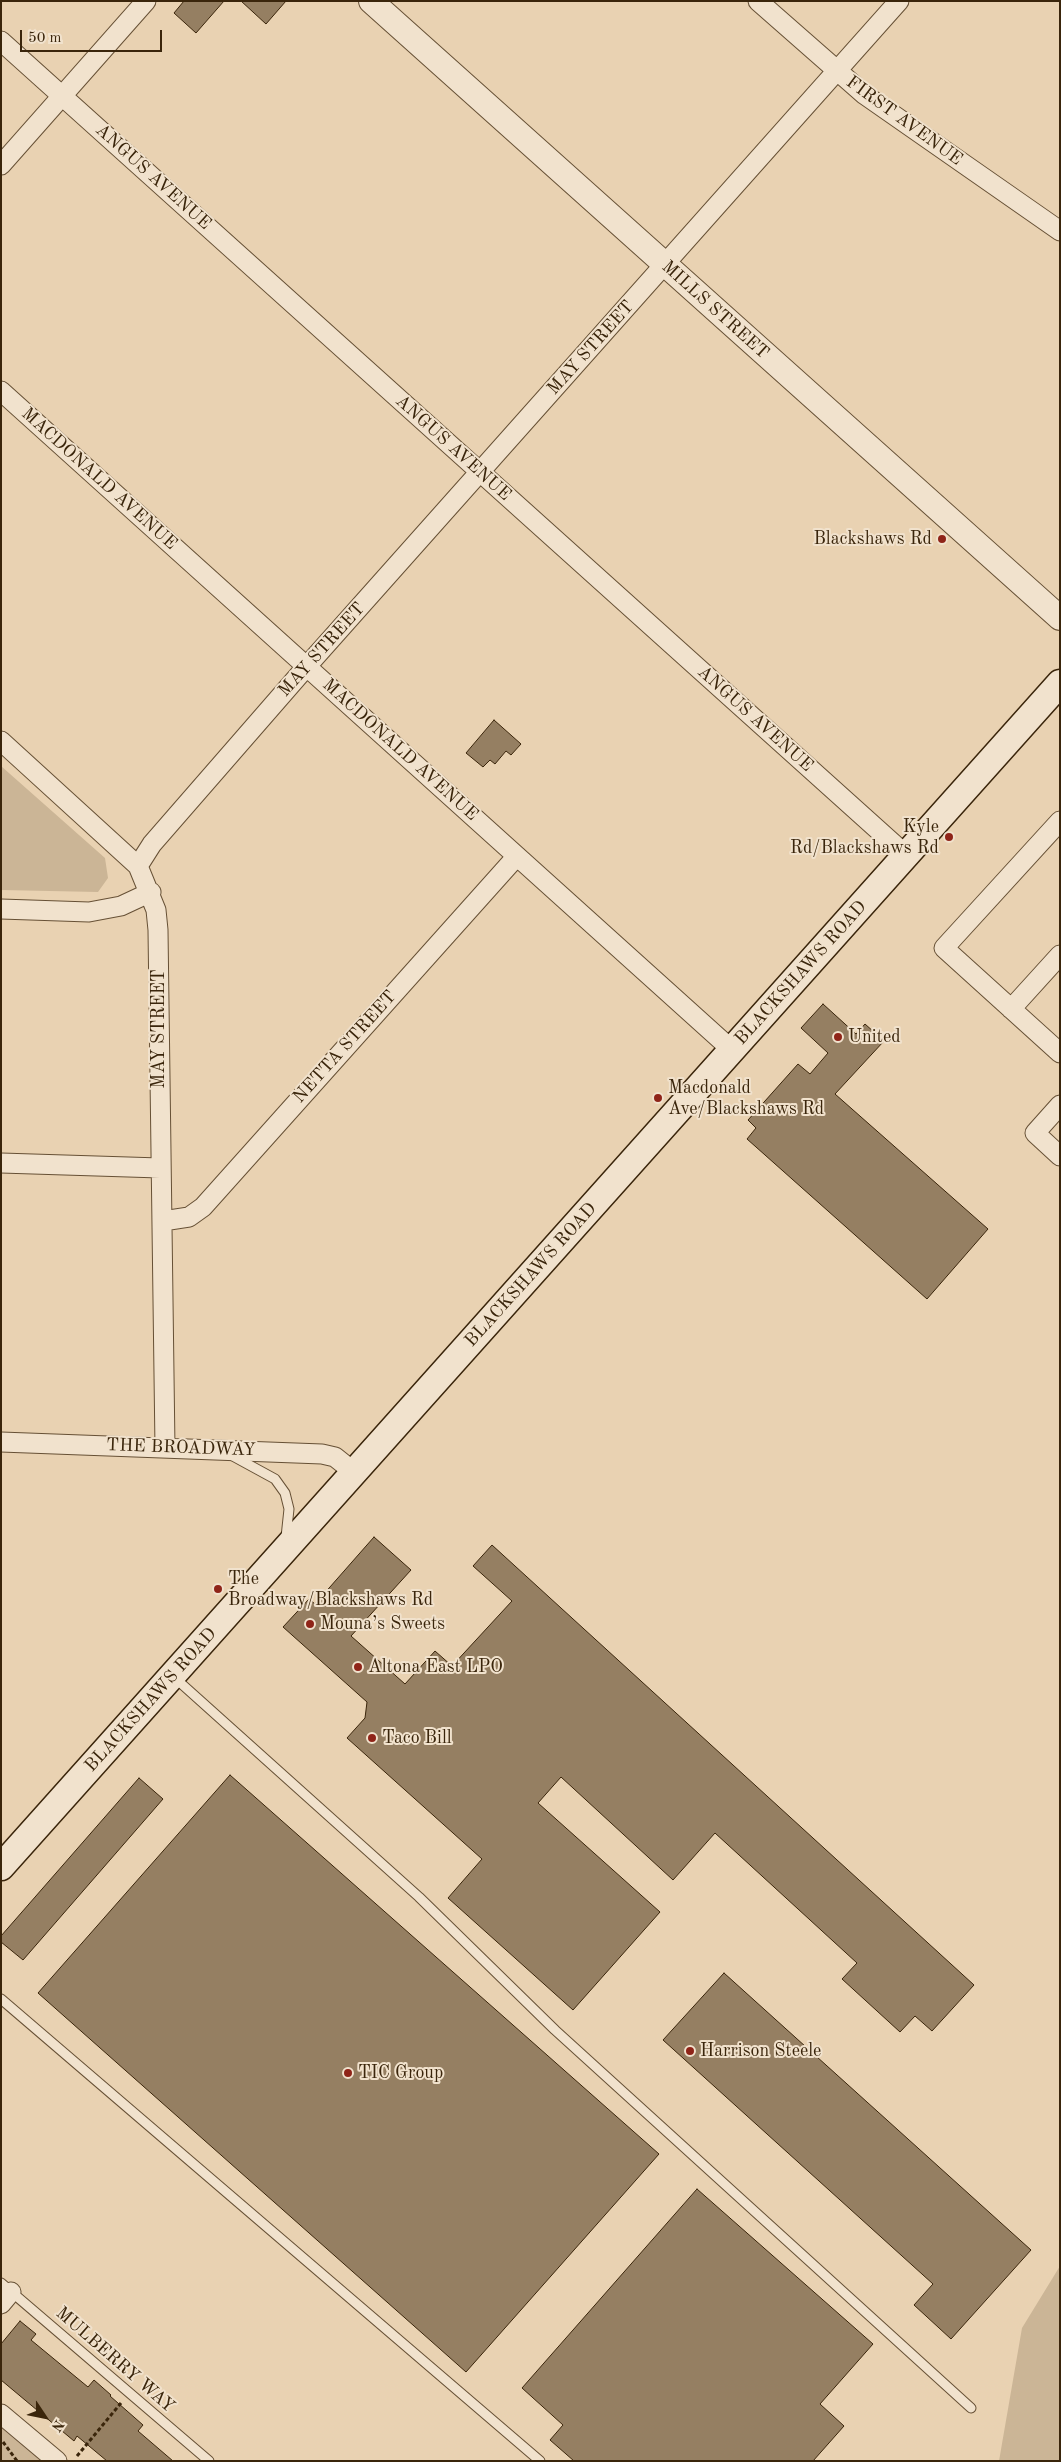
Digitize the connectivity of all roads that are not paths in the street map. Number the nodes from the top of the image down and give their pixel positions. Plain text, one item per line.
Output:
1 (146, 1) edge
2 (370, 1) edge
3 (758, 1) edge
4 (900, 1) edge
5 (1, 41) edge
6 (836, 72) junction
7 (62, 96) junction
8 (1, 165) edge
9 (1060, 230) edge
10 (665, 266) junction
11 (1, 391) edge
12 (480, 473) junction
13 (1060, 618) edge
14 (307, 666) junction
15 (1060, 683) edge
16 (1, 741) edge
17 (1060, 822) edge
18 (906, 855) junction
19 (517, 856) junction
20 (138, 866) junction
21 (151, 892) junction
22 (1, 909) edge
23 (1060, 955) edge
24 (1011, 1009) junction
25 (732, 1050) junction
26 (1060, 1053) edge
27 (1060, 1105) edge
28 (1060, 1156) edge
29 (1, 1163) edge
30 (160, 1168) junction
31 (163, 1220) junction
32 (1, 1442) edge
33 (165, 1448) junction
34 (219, 1449) junction
35 (355, 1473) junction
36 (286, 1550) junction
37 (173, 1676) junction
38 (1, 1868) edge
39 (1, 1999) edge
40 (5, 2293) edge
41 (972, 2408) dead end
42 (1, 2414) edge
43 (57, 2461) edge
44 (208, 2461) edge
45 (540, 2461) edge

1 - 7 street
2 - 10 street, MILLS STREET
3 - 6 street, FIRST AVENUE
4 - 6 street, MAY STREET
5 - 7 street, ANGUS AVENUE
6 - 9 street, FIRST AVENUE
6 - 10 street, MAY STREET
7 - 8 street
7 - 12 street, ANGUS AVENUE
10 - 12 street, MAY STREET
10 - 13 street, MILLS STREET
11 - 14 street, MACDONALD AVENUE
12 - 14 street, MAY STREET
12 - 18 street, ANGUS AVENUE
14 - 19 street, MACDONALD AVENUE
14 - 20 street, MAY STREET
15 - 18 main road, BLACKSHAWS ROAD
16 - 20 street
17 - 24 street
18 - 25 main road, BLACKSHAWS ROAD
19 - 25 street, MACDONALD AVENUE
19 - 31 street, NETTA STREET
20 - 21 street, MAY STREET
21 - 22 street
21 - 30 street, MAY STREET
23 - 24 street
24 - 26 street
25 - 35 main road, BLACKSHAWS ROAD
27 - 28 street
29 - 30 street
30 - 31 street, MAY STREET
31 - 33 street, MAY STREET
32 - 33 street, THE BROADWAY
33 - 34 street, THE BROADWAY
34 - 35 street, THE BROADWAY
34 - 36 lane
35 - 36 main road, BLACKSHAWS ROAD
36 - 37 main road, BLACKSHAWS ROAD
37 - 38 main road, BLACKSHAWS ROAD
37 - 41 lane
39 - 45 lane
40 - 44 lane, MULBERRY WAY
42 - 43 street

